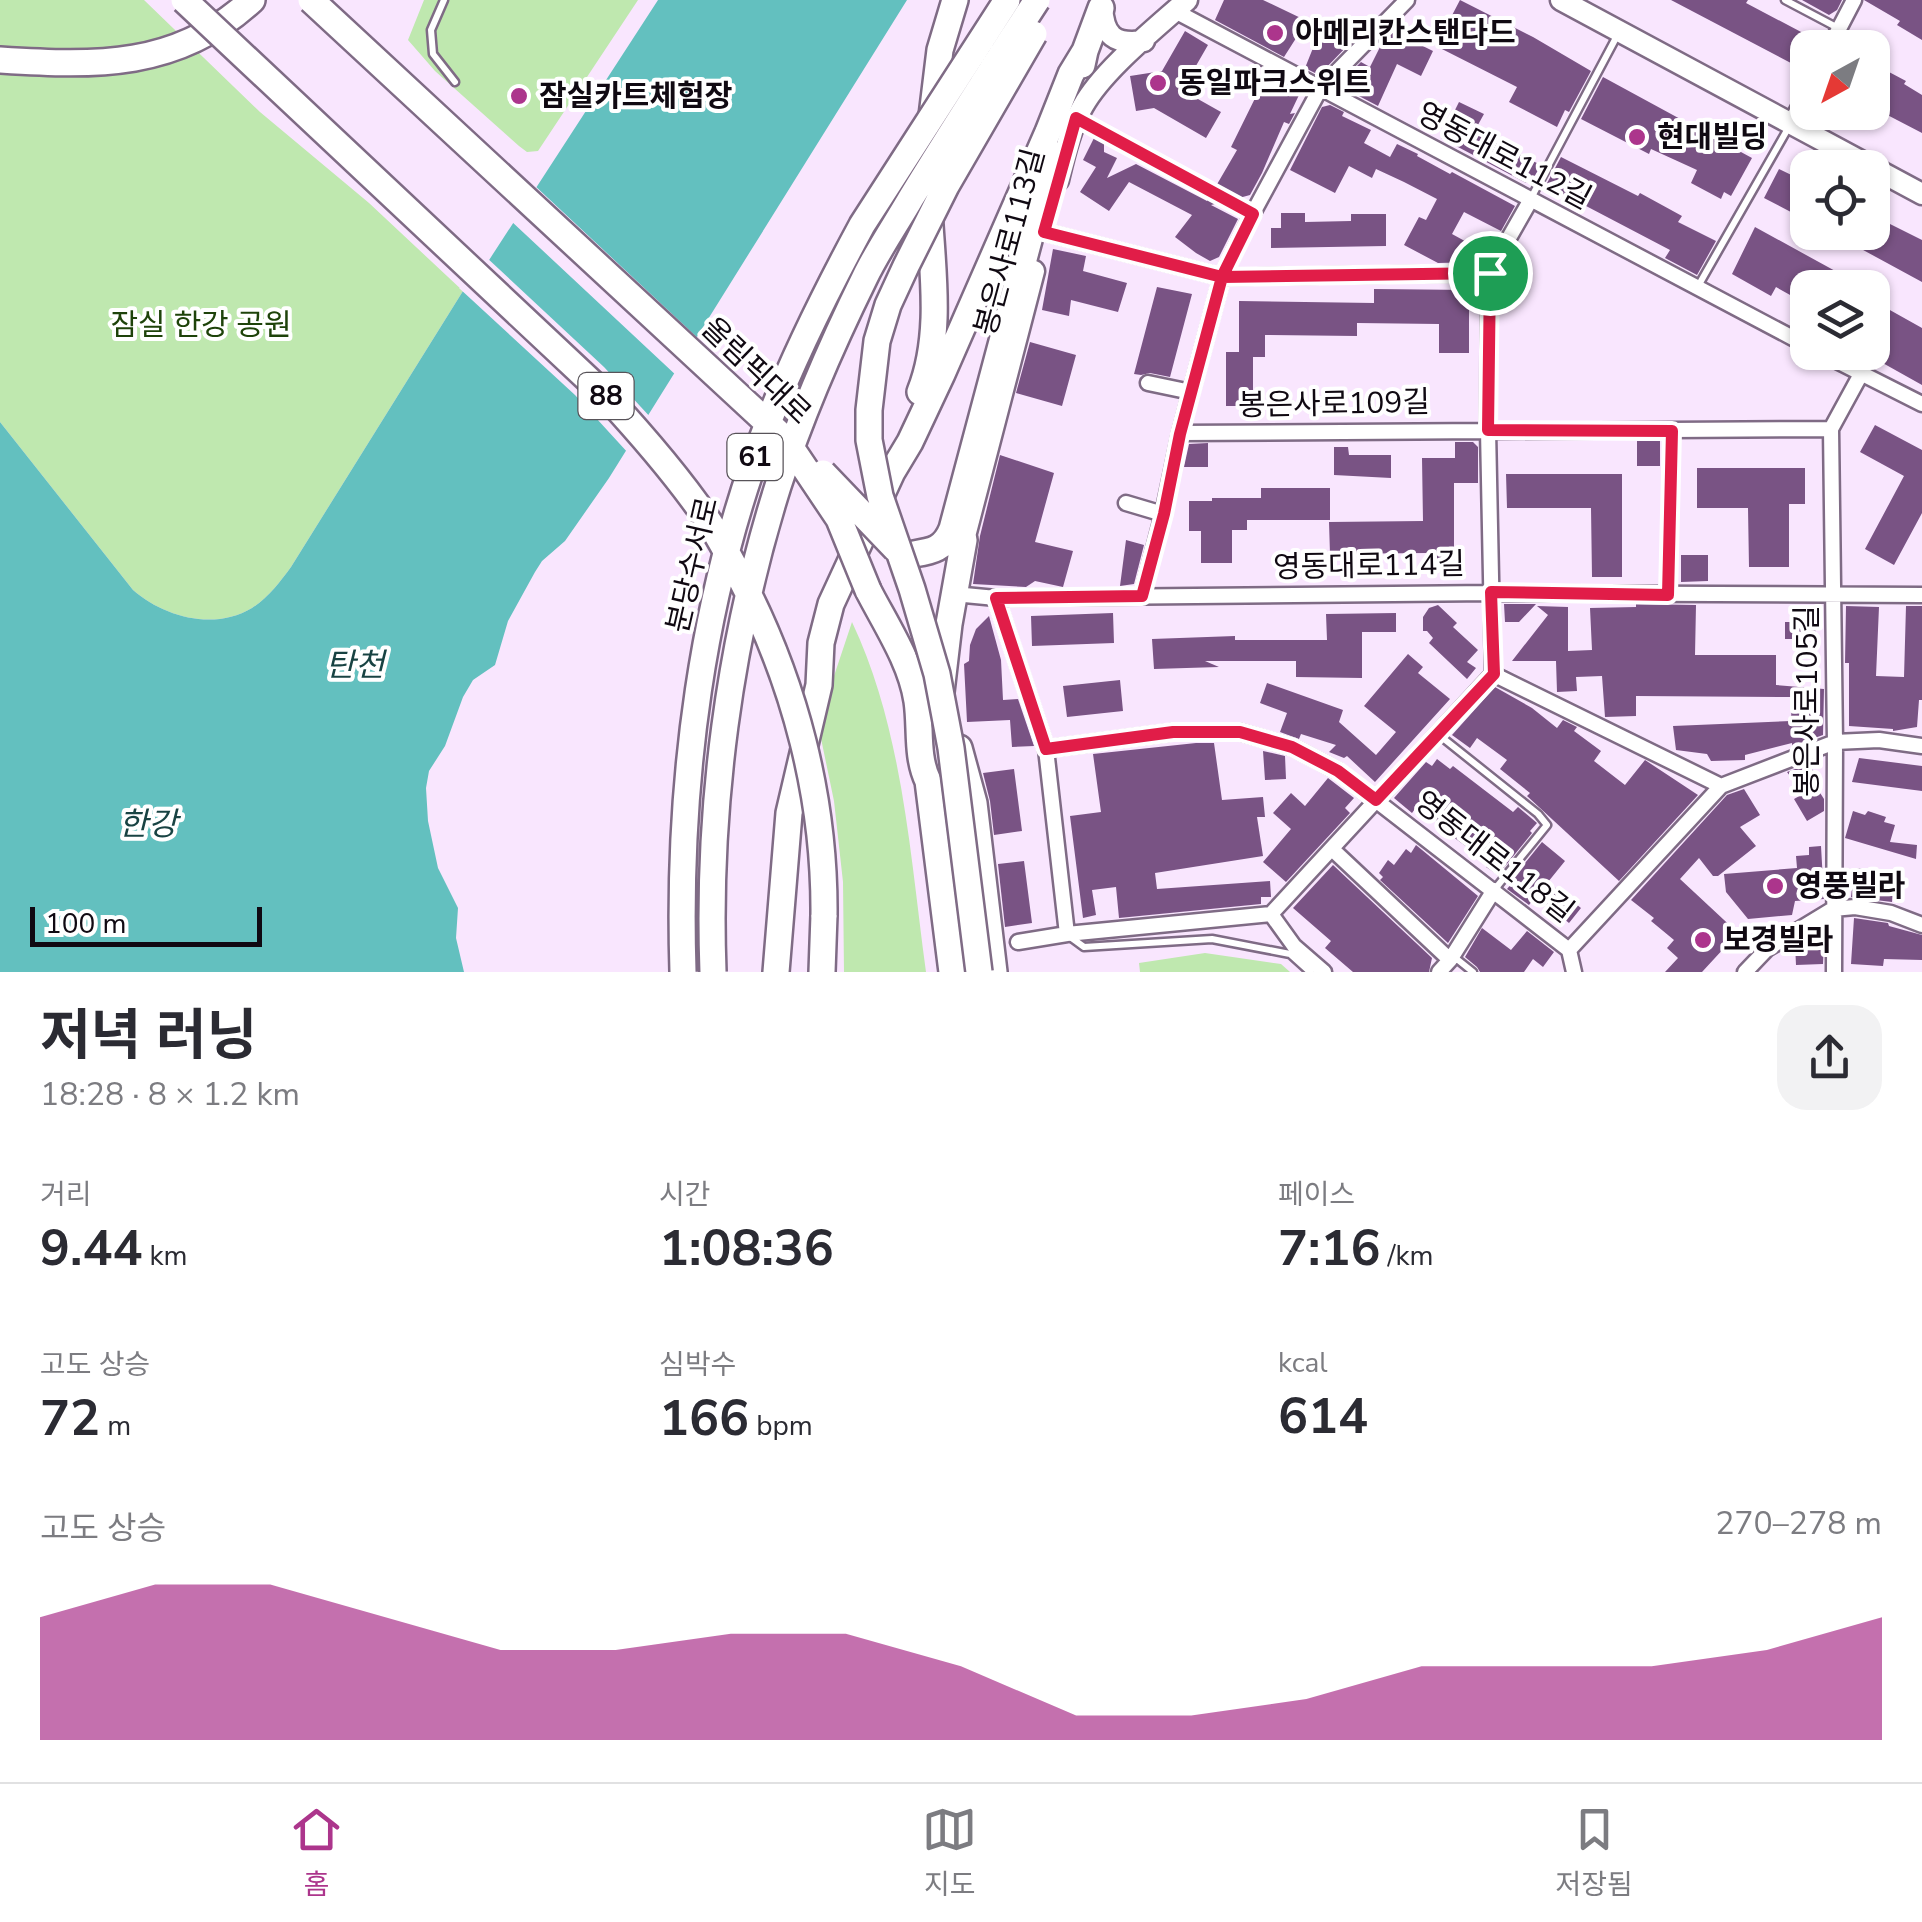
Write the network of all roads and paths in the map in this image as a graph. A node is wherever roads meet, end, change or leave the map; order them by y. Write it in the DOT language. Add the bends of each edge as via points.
graph roads {
  1 [pos="184,0"];
  2 [pos="252,0"];
  3 [pos="311,0"];
  4 [pos="444,0"];
  5 [pos="955,0"];
  6 [pos="1007,0"];
  7 [pos="1037,0"];
  8 [pos="1054,0"];
  9 [pos="1407,0"];
  10 [pos="1562,0"];
  11 [pos="1785,0"];
  12 [pos="1854,0"];
  13 [pos="1103,4"];
  14 [pos="1181,6"];
  15 [pos="1839,28"];
  16 [pos="1620,31"];
  17 [pos="1144,41"];
  18 [pos="1085,51"];
  19 [pos="0,60"];
  20 [pos="455,82"];
  21 [pos="1320,89"];
  22 [pos="1076,118"];
  23 [pos="1790,124"];
  24 [pos="1801,130"];
  25 [pos="1922,194"];
  26 [pos="1530,201"];
  27 [pos="1253,214"];
  28 [pos="1044,232"];
  29 [pos="1490,273"];
  30 [pos="1222,277"];
  31 [pos="1697,289"];
  32 [pos="1790,337"];
  33 [pos="1854,370"];
  34 [pos="1861,374"];
  35 [pos="1148,383"];
  36 [pos="1191,392"];
  37 [pos="1922,404"];
  38 [pos="1488,430"];
  39 [pos="1831,430"];
  40 [pos="1672,431"];
  41 [pos="1180,434"];
  42 [pos="786,440"];
  43 [pos="892,472"];
  44 [pos="1126,504"];
  45 [pos="1164,514"];
  46 [pos="964,540"];
  47 [pos="1491,592"];
  48 [pos="954,594"];
  49 [pos="1668,595"];
  50 [pos="1142,596"];
  51 [pos="1834,596"];
  52 [pos="1922,596"];
  53 [pos="996,598"];
  54 [pos="1494,674"];
  55 [pos="942,685"];
  56 [pos="1438,734"];
  57 [pos="1836,742"];
  58 [pos="1922,746"];
  59 [pos="1046,749"];
  60 [pos="928,781"];
  61 [pos="1722,786"];
  62 [pos="1376,800"];
  63 [pos="1332,849"];
  64 [pos="1494,890"];
  65 [pos="1834,909"];
  66 [pos="1271,914"];
  67 [pos="1922,924"];
  68 [pos="1067,934"];
  69 [pos="1018,942"];
  70 [pos="1570,950"];
  71 [pos="1444,966"];
  72 [pos="683,972"];
  73 [pos="713,972"];
  74 [pos="776,972"];
  75 [pos="822,972"];
  76 [pos="952,972"];
  77 [pos="980,972"];
  78 [pos="994,972"];
  79 [pos="1310,972"];
  80 [pos="1324,972"];
  81 [pos="1473,972"];
  82 [pos="1574,972"];
  83 [pos="1746,972"];
  84 [pos="1834,972"];
  1 -- 75 [label="highway, 88, bridge" via="592,383 709,521 764,626 795,710 819,822"];
  2 -- 19 [label="highway" via="218,29 156,54 66,63"];
  3 -- 42 [label="highway, 올림픽대로, bridge"];
  4 -- 20 [label="lane" via="431,30 433,54"];
  5 -- 43 [label="highway, bridge" via="940,50 929,141 934,313 928,366"];
  6 -- 72 [label="highway, 분당수서로 / 61, bridge" via="842,261 748,476 700,680 687,812"];
  7 -- 73 [label="highway, 분당수서로 / 61, bridge" via="866,273 778,487 724,739"];
  8 -- 77 [label="highway, bridge" via="906,266 877,342 870,392 880,496 937,674"];
  9 -- 21 [label="street"];
  10 -- 16 [label="street"];
  11 -- 15 [label="lane"];
  12 -- 15 [label="street"];
  13 -- 17 [label="street" via="1108,32 1126,43"];
  13 -- 18 [label="highway"];
  14 -- 17 [label="street, 봉은사로113길"];
  14 -- 21 [label="street, 영동대로112길"];
  16 -- 23 [label="street"];
  16 -- 26 [label="lane"];
  17 -- 22 [label="street, 봉은사로113길" via="1096,86"];
  18 -- 42 [label="highway, bridge" via="944,545 902,556"];
  18 -- 43 [label="highway"];
  21 -- 26 [label="street, 영동대로112길"];
  21 -- 27 [label="street"];
  22 -- 27 [label="lane"];
  22 -- 28 [label="street, 봉은사로113길"];
  23 -- 31 [label="lane"];
  24 -- 25 [label="street"];
  26 -- 29 [label="street"];
  26 -- 31 [label="street, 영동대로112길"];
  27 -- 30 [label="street"];
  28 -- 30 [label="street"];
  28 -- 46 [label="street, 봉은사로113길"];
  29 -- 30 [label="street"];
  29 -- 38 [label="street"];
  30 -- 36 [label="street"];
  31 -- 32 [label="street, 영동대로112길"];
  33 -- 34 [label="street"];
  34 -- 37 [label="street"];
  34 -- 39 [label="street, 봉은사로105길"];
  35 -- 36 [label="street"];
  36 -- 41 [label="street"];
  38 -- 40 [label="street"];
  38 -- 41 [label="street, 봉은사로109길"];
  38 -- 47 [label="street"];
  39 -- 40 [label="street"];
  39 -- 51 [label="street, 봉은사로105길"];
  40 -- 49 [label="lane"];
  41 -- 45 [label="street"];
  42 -- 60 [label="highway, 올림픽대로, bridge" via="839,518 903,658 917,698"];
  43 -- 74 [label="highway" via="820,643 819,684 789,813"];
  44 -- 45 [label="street"];
  45 -- 50 [label="street"];
  46 -- 48 [label="highway"];
  47 -- 49 [label="street, 영동대로114길"];
  47 -- 50 [label="street, 영동대로114길"];
  47 -- 54 [label="street"];
  48 -- 53 [label="street, 영동대로114길"];
  48 -- 55 [label="highway"];
  49 -- 51 [label="street, 영동대로114길"];
  50 -- 53 [label="street, 영동대로114길"];
  51 -- 52 [label="street, 영동대로114길"];
  51 -- 57 [label="street, 봉은사로105길"];
  53 -- 59 [label="street"];
  54 -- 56 [label="street"];
  54 -- 61 [label="street"];
  55 -- 60 [label="highway"];
  55 -- 78 [label="highway" via="974,803"];
  56 -- 62 [label="street"];
  56 -- 64 [label="lane" via="1547,825"];
  57 -- 58 [label="street, 영동대로118길"];
  57 -- 61 [label="street, 영동대로118길"];
  57 -- 65 [label="street, 봉은사로105길"];
  59 -- 62 [label="street, 영동대로118길" via="1173,732 1240,732 1292,747"];
  59 -- 68 [label="street"];
  60 -- 76 [label="highway, 올림픽대로"];
  61 -- 70 [label="street, 영동대로118길"];
  62 -- 63 [label="street"];
  62 -- 64 [label="street, 영동대로118길"];
  63 -- 66 [label="street"];
  63 -- 71 [label="street"];
  64 -- 70 [label="street, 영동대로118길"];
  64 -- 71 [label="street"];
  65 -- 67 [label="street" via="1890,913"];
  65 -- 83 [label="street" via="1766,950"];
  65 -- 84 [label="street, 봉은사로105길"];
  66 -- 68 [label="street"];
  66 -- 80 [label="street"];
  68 -- 69 [label="street"];
  68 -- 79 [label="lane" via="1084,947 1212,939 1290,954"];
  70 -- 82 [label="street, 영동대로118길"];
  71 -- 81 [label="lane" via="1458,960"];
}
